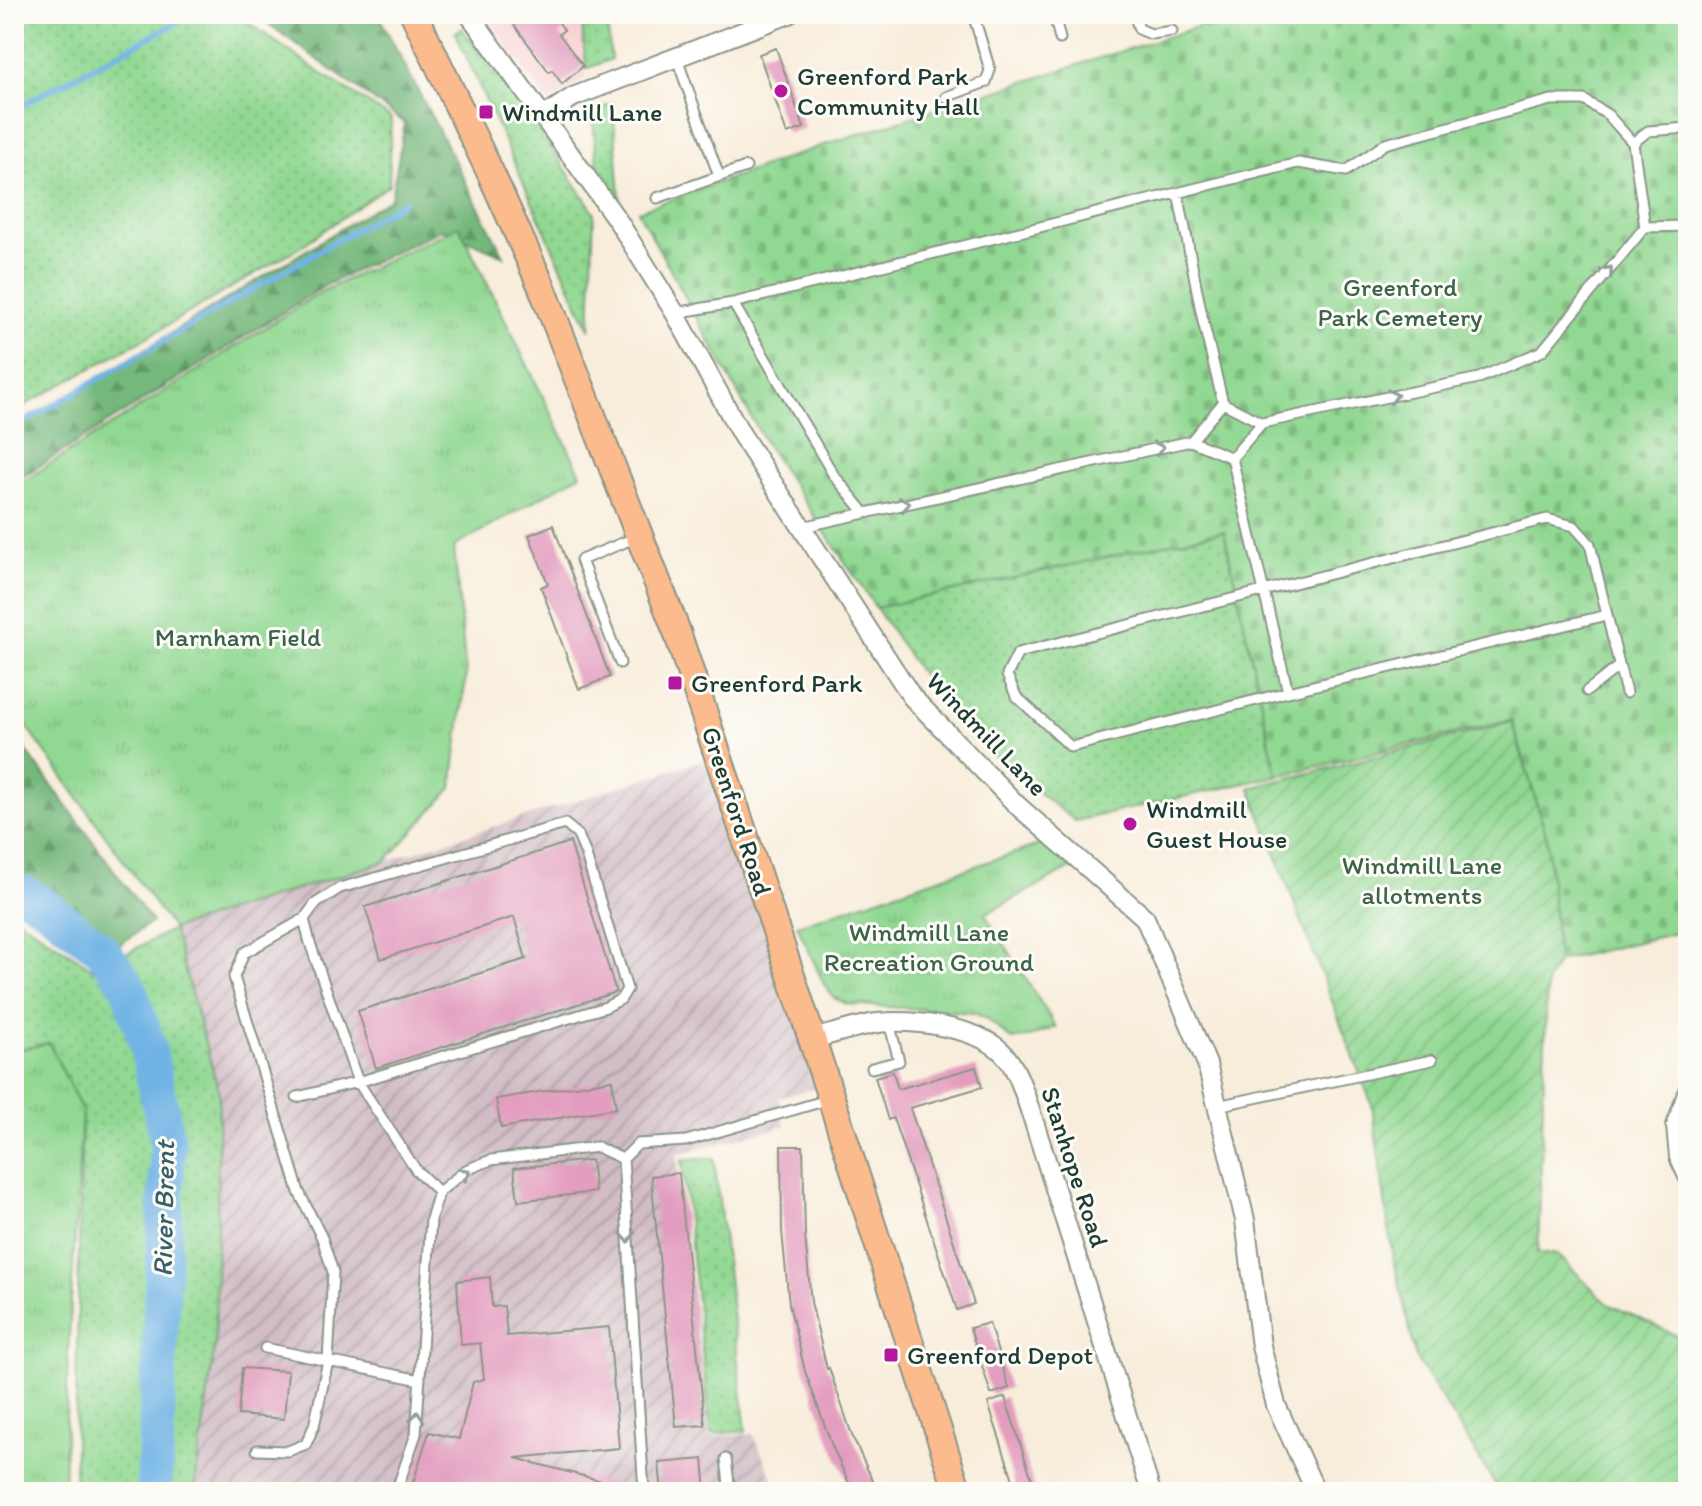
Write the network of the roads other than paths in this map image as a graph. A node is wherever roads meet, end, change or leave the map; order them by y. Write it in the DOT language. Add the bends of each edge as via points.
graph roads {
  1 [pos="469,14"];
  2 [pos="789,14"];
  3 [pos="973,14"];
  4 [pos="1054,14"];
  5 [pos="1134,14"];
  6 [pos="420,15"];
  7 [pos="1172,31"];
  8 [pos="1060,39"];
  9 [pos="676,56"];
  10 [pos="946,97"];
  11 [pos="544,116"];
  12 [pos="1688,128"];
  13 [pos="1633,143"];
  14 [pos="746,167"];
  15 [pos="719,176"];
  16 [pos="1178,193"];
  17 [pos="657,198"];
  18 [pos="1688,226"];
  19 [pos="1645,227"];
  20 [pos="733,303"];
  21 [pos="675,313"];
  22 [pos="1223,403"];
  23 [pos="1262,423"];
  24 [pos="1191,441"];
  25 [pos="1232,458"];
  26 [pos="865,513"];
  27 [pos="802,527"];
  28 [pos="640,536"];
  29 [pos="1264,591"];
  30 [pos="1607,615"];
  31 [pos="620,663"];
  32 [pos="1619,666"];
  33 [pos="1587,691"];
  34 [pos="1288,692"];
  35 [pos="1626,693"];
  36 [pos="304,919"];
  37 [pos="889,1022"];
  38 [pos="812,1039"];
  39 [pos="1432,1060"];
  40 [pos="872,1068"];
  41 [pos="358,1082"];
  42 [pos="1688,1091"];
  43 [pos="297,1097"];
  44 [pos="831,1099"];
  45 [pos="1217,1106"];
  46 [pos="623,1159"];
  47 [pos="1688,1176"];
  48 [pos="439,1192"];
  49 [pos="265,1348"];
  50 [pos="328,1361"];
  51 [pos="420,1380"];
  52 [pos="257,1450"];
  53 [pos="726,1459"];
  54 [pos="396,1492"];
  55 [pos="644,1492"];
  56 [pos="730,1492"];
  57 [pos="958,1492"];
  58 [pos="1151,1492"];
  59 [pos="1316,1492"];
  1 -- 11 [label="street, Windmill Lane"];
  2 -- 9 [label="street"];
  3 -- 10 [label="lane" via="990,70 986,82"];
  4 -- 8 [label="lane"];
  5 -- 7 [label="lane" via="1139,29 1151,34"];
  6 -- 28 [label="main road, Greenford Road" via="541,285"];
  9 -- 11 [label="street" via="573,97"];
  9 -- 15 [label="lane"];
  11 -- 21 [label="street, Windmill Lane"];
  12 -- 13 [label="lane" via="1648,131"];
  13 -- 16 [label="lane" via="1608,115 1584,100 1551,100 1385,144 1346,171 1298,163"];
  13 -- 19 [label="lane"];
  14 -- 15 [label="lane"];
  15 -- 17 [label="lane"];
  16 -- 20 [label="lane"];
  16 -- 22 [label="lane"];
  18 -- 19 [label="lane"];
  23 -- 19 [label="lane, one-way" via="1479,378 1542,351"];
  20 -- 21 [label="lane"];
  20 -- 26 [label="lane" via="833,474"];
  21 -- 27 [label="street, Windmill Lane" via="741,434"];
  22 -- 23 [label="lane"];
  22 -- 24 [label="lane"];
  23 -- 25 [label="lane"];
  24 -- 25 [label="lane"];
  26 -- 24 [label="lane, one-way"];
  25 -- 29 [label="lane"];
  26 -- 27 [label="lane"];
  27 -- 45 [label="street, Windmill Lane" via="912,697 1018,806 1145,918 1207,1064"];
  28 -- 31 [label="lane" via="581,560"];
  28 -- 38 [label="main road, Greenford Road"];
  29 -- 30 [label="lane" via="1547,519 1574,526 1590,544"];
  29 -- 34 [label="lane"];
  29 -- 34 [label="lane" via="1018,653 1007,675 1016,696 1071,747"];
  30 -- 32 [label="lane"];
  30 -- 34 [label="lane"];
  32 -- 33 [label="lane"];
  32 -- 35 [label="lane"];
  36 -- 41 [label="lane"];
  36 -- 41 [label="lane" via="315,904 340,888 565,824 578,835 585,852 627,989 621,999"];
  36 -- 50 [label="lane" via="244,953 234,977 299,1192 333,1272"];
  37 -- 38 [label="street, Stanhope Road"];
  37 -- 40 [label="lane" via="899,1061"];
  37 -- 58 [label="street, Stanhope Road" via="955,1028 985,1039 1016,1071"];
  38 -- 44 [label="main road, Greenford Road"];
  39 -- 45 [label="lane"];
  41 -- 43 [label="lane"];
  41 -- 48 [label="lane" via="416,1170"];
  42 -- 47 [label="street" via="1676,1126 1679,1157"];
  44 -- 46 [label="lane" via="686,1141 638,1144"];
  44 -- 57 [label="main road, Greenford Road"];
  45 -- 59 [label="street, Windmill Lane" via="1245,1220 1272,1390"];
  48 -- 46 [label="lane, one-way" via="466,1170 491,1160 597,1147"];
  46 -- 55 [label="lane, one-way"];
  48 -- 51 [label="lane" via="431,1219"];
  49 -- 50 [label="lane"];
  50 -- 51 [label="lane"];
  50 -- 52 [label="lane" via="306,1444 288,1451"];
  54 -- 51 [label="lane, one-way" via="416,1434"];
  53 -- 56 [label="lane"];
}
